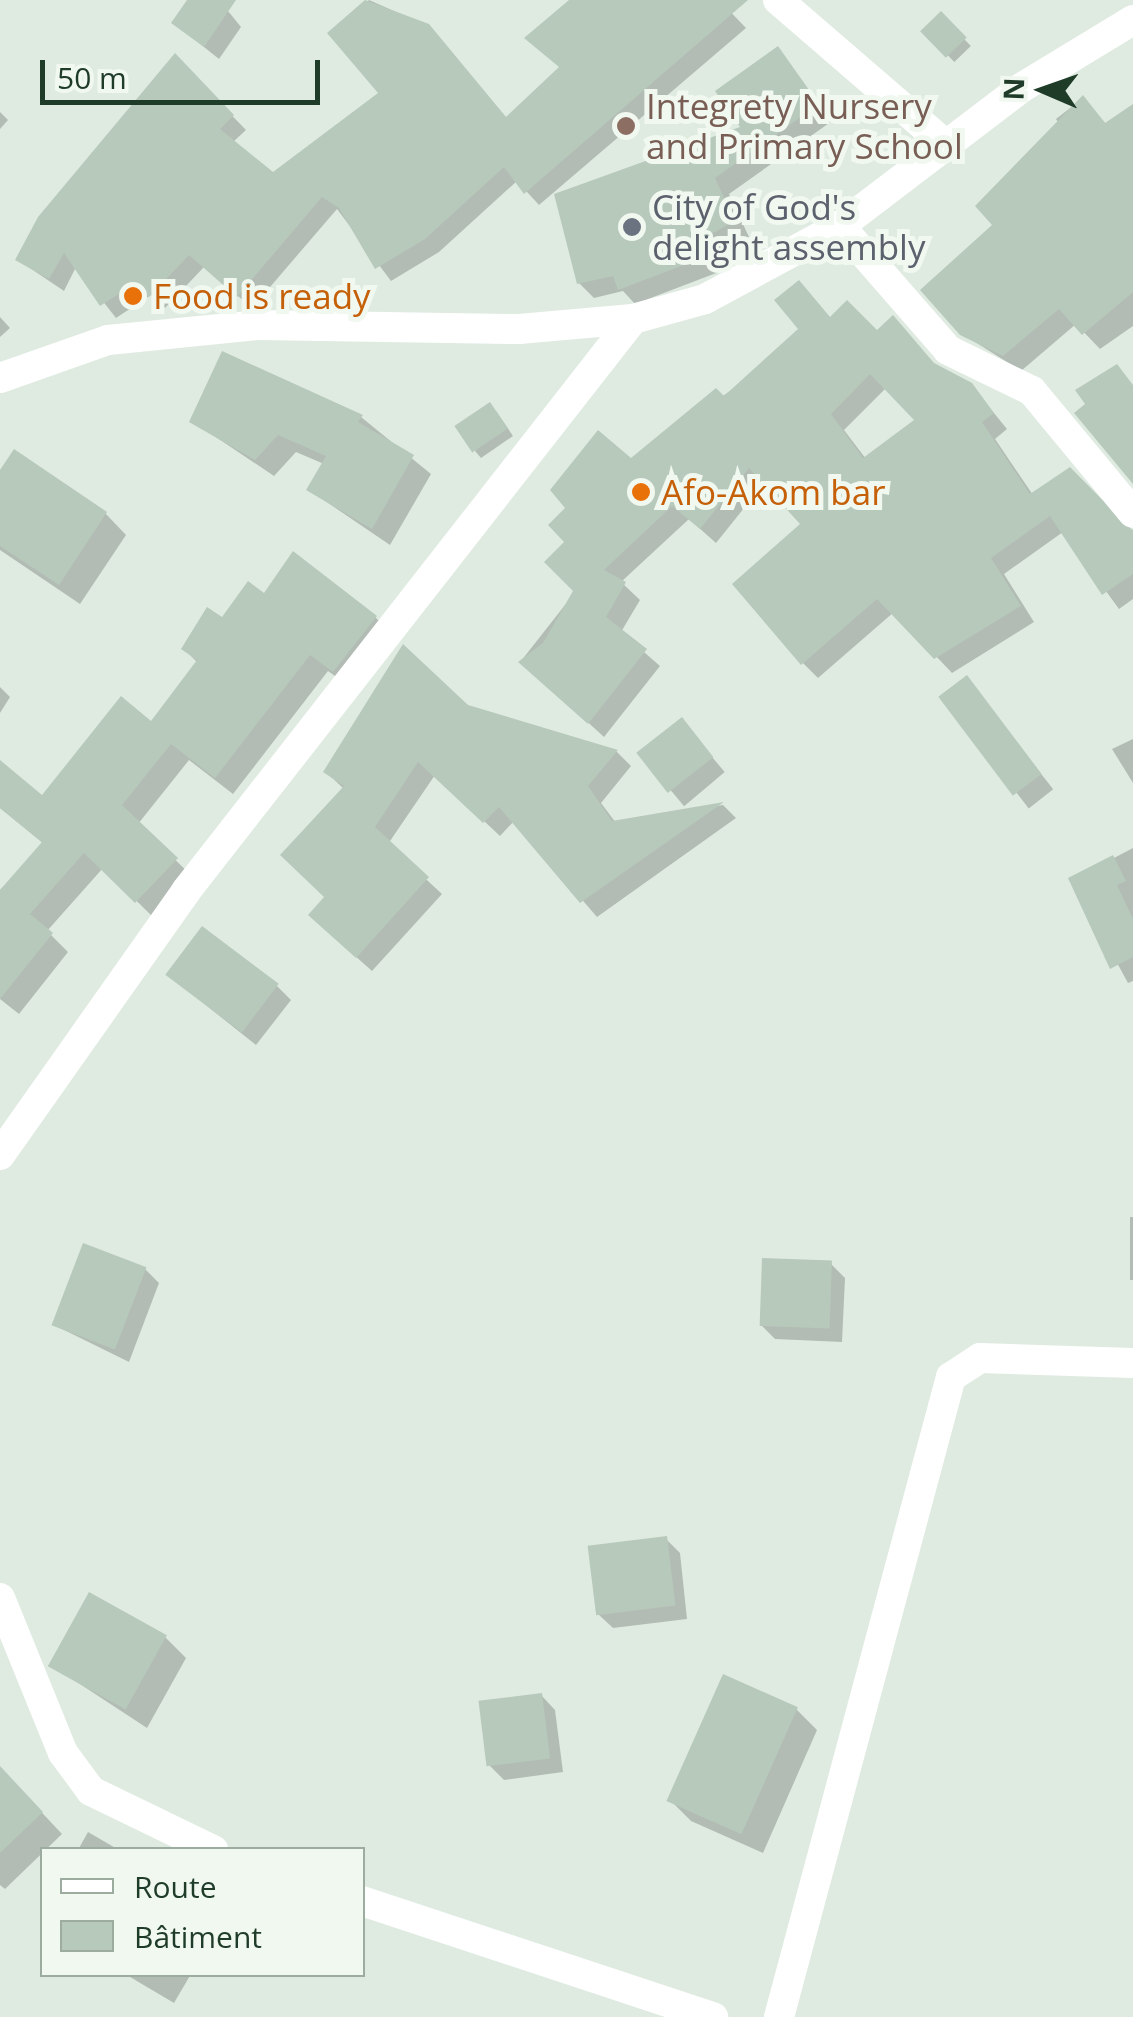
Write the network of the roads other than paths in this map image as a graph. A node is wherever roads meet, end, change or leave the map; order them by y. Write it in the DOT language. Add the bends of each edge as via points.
graph roads {
  1 [pos="778,0"];
  2 [pos="1133,20"];
  3 [pos="945,144"];
  4 [pos="840,226"];
  5 [pos="633,320"];
  6 [pos="0,378"];
  7 [pos="1133,513"];
  8 [pos="0,1155"];
  9 [pos="1133,1362"];
  10 [pos="0,1598"];
  11 [pos="207,1847"];
  12 [pos="365,1902"];
  13 [pos="713,2017"];
  14 [pos="779,2017"];
  1 -- 3 [label="street"];
  2 -- 3 [label="street"];
  3 -- 4 [label="street"];
  4 -- 5 [label="street" via="705,300"];
  4 -- 7 [label="street" via="948,350 1032,391"];
  5 -- 6 [label="street" via="519,329 259,325 108,340"];
  5 -- 8 [label="street" via="186,891"];
  9 -- 14 [label="street" via="980,1358 951,1377"];
  10 -- 11 [label="street" via="62,1753 91,1790"];
  12 -- 13 [label="street"];
}
